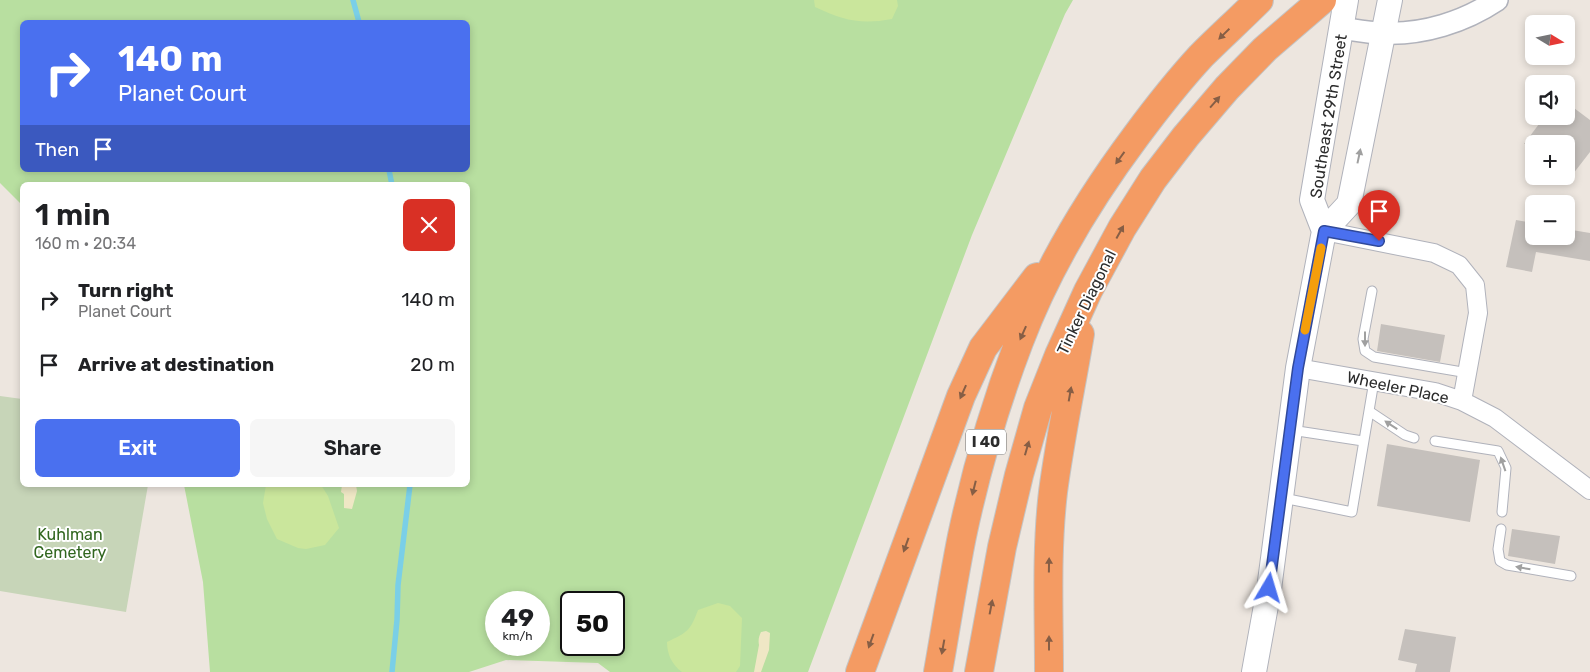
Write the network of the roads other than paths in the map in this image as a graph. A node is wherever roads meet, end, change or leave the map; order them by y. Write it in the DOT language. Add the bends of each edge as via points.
graph roads {
  1 [pos="1259,0"];
  2 [pos="1322,0"];
  3 [pos="1346,0"];
  4 [pos="1390,0"];
  5 [pos="1496,0"];
  6 [pos="1341,28"];
  7 [pos="1384,34"];
  8 [pos="1075,226"];
  9 [pos="1324,231"];
  10 [pos="1088,291"];
  11 [pos="1372,291"];
  12 [pos="1298,368"];
  13 [pos="1468,373"];
  14 [pos="1374,381"];
  15 [pos="1462,402"];
  16 [pos="1369,411"];
  17 [pos="1290,430"];
  18 [pos="1414,438"];
  19 [pos="1363,441"];
  20 [pos="1435,441"];
  21 [pos="1590,490"];
  22 [pos="1280,498"];
  23 [pos="1502,512"];
  24 [pos="1501,529"];
  25 [pos="1571,576"];
  26 [pos="860,672"];
  27 [pos="938,672"];
  28 [pos="979,672"];
  29 [pos="1049,672"];
  30 [pos="1254,672"];
  1 -- 8 [label="highway, I 40, one-way" via="1201,56 1156,109"];
  10 -- 2 [label="highway, Tinker Diagonal / I 40, one-way" via="1122,228 1153,179 1186,136 1252,62"];
  3 -- 6 [label="main road, Southeast 29th Street"];
  4 -- 7 [label="main road, Southeast 29th Street"];
  5 -- 7 [label="street" via="1476,14 1433,28"];
  6 -- 7 [label="street"];
  6 -- 9 [label="main road, Southeast 29th Street" via="1312,200"];
  9 -- 7 [label="main road, Southeast 29th Street, one-way" via="1349,204"];
  8 -- 26 [label="highway, one-way" via="983,348 960,396"];
  8 -- 27 [label="highway, I 40, one-way" via="1020,340 994,414 962,536"];
  9 -- 12 [label="main road"];
  9 -- 13 [label="street" via="1434,252 1459,265 1474,285 1478,313"];
  28 -- 10 [label="highway, Tinker Diagonal / I 40, one-way" via="1002,547 1038,408"];
  29 -- 10 [label="highway, one-way" via="1053,493"];
  11 -- 13 [label="lane, one-way" via="1363,340 1365,352 1374,357"];
  12 -- 14 [label="street, Wheeler Place"];
  12 -- 17 [label="main road"];
  13 -- 15 [label="street"];
  14 -- 15 [label="street, Wheeler Place" via="1436,392"];
  14 -- 16 [label="lane"];
  15 -- 21 [label="street, Wheeler Place" via="1496,418"];
  18 -- 16 [label="lane, one-way"];
  16 -- 19 [label="lane"];
  17 -- 19 [label="lane"];
  17 -- 22 [label="main road"];
  19 -- 22 [label="lane" via="1352,512"];
  23 -- 20 [label="lane, one-way" via="1506,468 1498,451"];
  22 -- 30 [label="main road"];
  25 -- 24 [label="lane, one-way" via="1500,561"];
}
